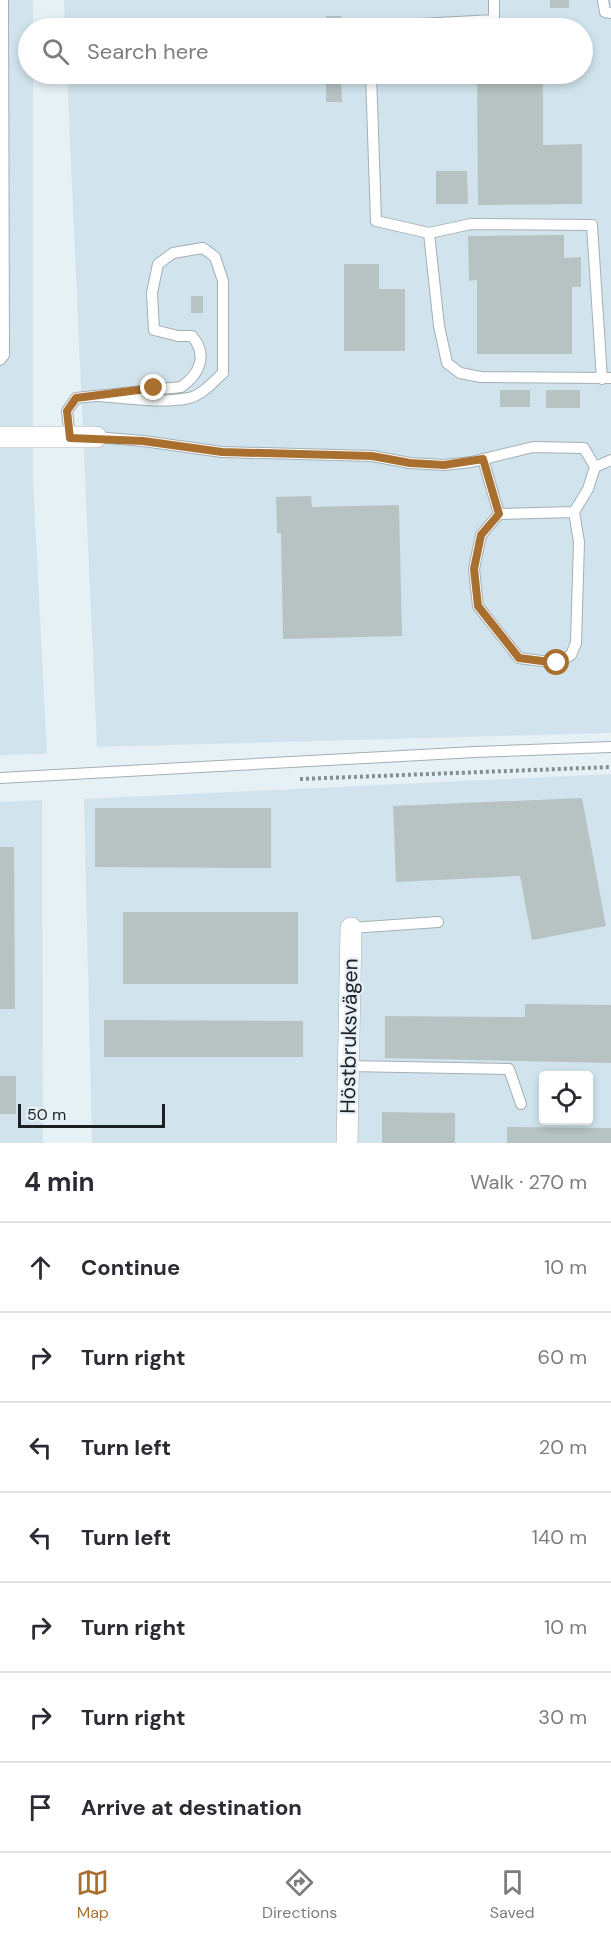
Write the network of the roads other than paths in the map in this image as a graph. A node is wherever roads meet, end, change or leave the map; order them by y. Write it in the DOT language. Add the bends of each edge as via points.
graph roads {
  1 [pos="3,0"];
  2 [pos="494,0"];
  3 [pos="603,0"];
  4 [pos="611,12"];
  5 [pos="494,18"];
  6 [pos="371,84"];
  7 [pos="429,233"];
  8 [pos="0,360"];
  9 [pos="606,379"];
  10 [pos="98,396"];
  11 [pos="0,437"];
  12 [pos="96,437"];
  13 [pos="70,438"];
  14 [pos="483,459"];
  15 [pos="611,460"];
  16 [pos="595,467"];
  17 [pos="574,512"];
  18 [pos="499,514"];
  19 [pos="611,747"];
  20 [pos="0,778"];
  21 [pos="438,922"];
  22 [pos="351,928"];
  23 [pos="348,1066"];
  24 [pos="521,1104"];
  25 [pos="347,1143"];
  1 -- 8 [label="lane" via="4,355"];
  2 -- 5 [label="lane"];
  3 -- 4 [label="lane" via="605,12"];
  6 -- 7 [label="lane" via="376,221"];
  7 -- 9 [label="lane" via="447,363 460,373 481,377"];
  7 -- 9 [label="lane" via="471,224 592,225"];
  10 -- 10 [label="lane" via="190,398 223,373 223,281 215,257 203,248 172,253 158,264 152,293 154,330 192,336 202,352 193,378 181,387"];
  10 -- 13 [label="lane" via="76,398 67,411"];
  11 -- 13 [label="street"];
  12 -- 13 [label="street"];
  12 -- 14 [label="lane" via="222,452 372,456 432,464"];
  14 -- 16 [label="lane" via="533,447 584,448"];
  14 -- 18 [label="lane"];
  15 -- 16 [label="lane"];
  16 -- 17 [label="lane"];
  17 -- 18 [label="lane"];
  17 -- 18 [label="lane" via="579,542 576,643 571,656 557,663 519,658 478,606 474,569 481,535"];
  19 -- 20 [label="lane"];
  21 -- 22 [label="lane"];
  22 -- 23 [label="street, Höstbruksvägen"];
  23 -- 24 [label="lane" via="509,1069"];
  23 -- 25 [label="street, Höstbruksvägen"];
}
